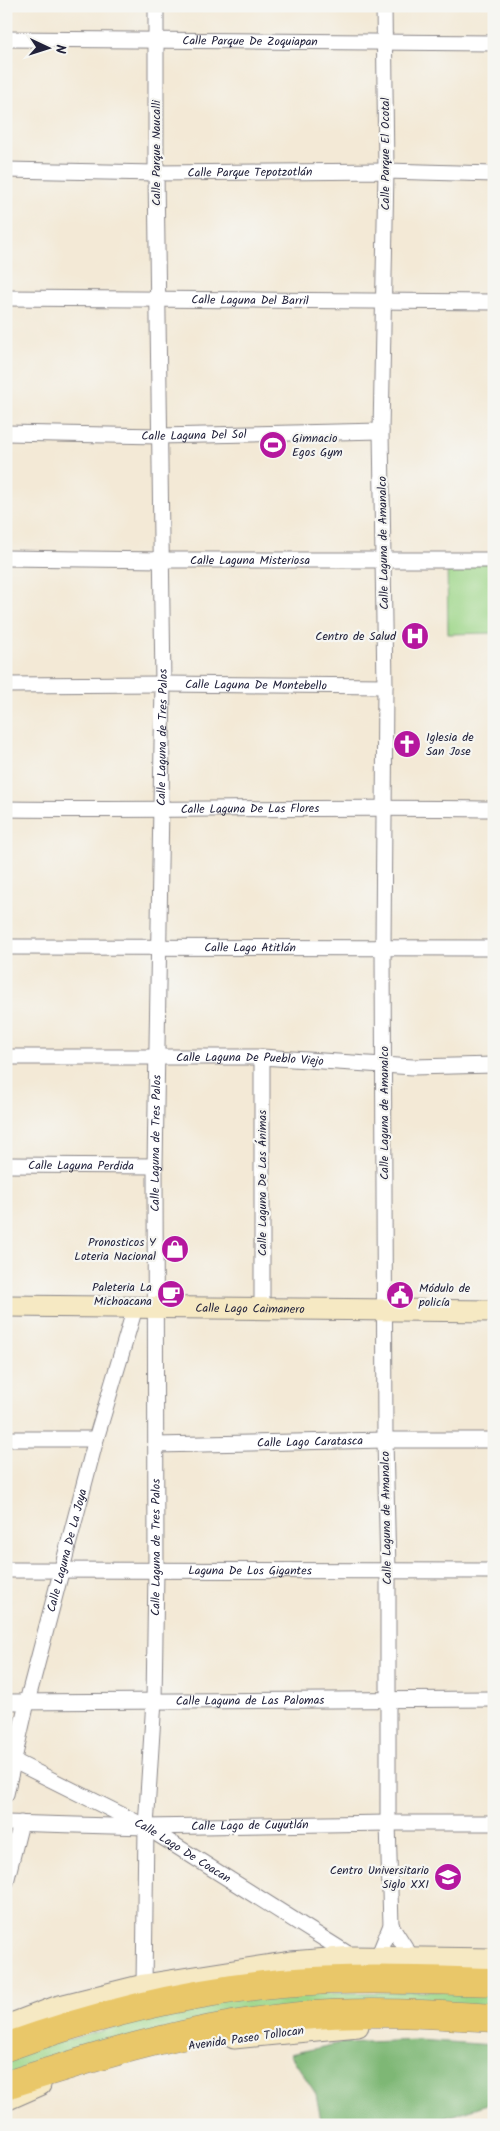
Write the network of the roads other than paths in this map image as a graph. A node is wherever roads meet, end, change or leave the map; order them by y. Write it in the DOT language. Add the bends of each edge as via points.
graph roads {
  1 [pos="156,6"];
  2 [pos="384,6"];
  3 [pos="6,39"];
  4 [pos="156,41"];
  5 [pos="385,42"];
  6 [pos="494,43"];
  7 [pos="6,170"];
  8 [pos="386,171"];
  9 [pos="156,173"];
  10 [pos="494,174"];
  11 [pos="6,298"];
  12 [pos="157,301"];
  13 [pos="382,301"];
  14 [pos="494,302"];
  15 [pos="381,431"];
  16 [pos="6,433"];
  17 [pos="159,436"];
  18 [pos="6,558"];
  19 [pos="162,560"];
  20 [pos="384,560"];
  21 [pos="494,560"];
  22 [pos="164,684"];
  23 [pos="6,685"];
  24 [pos="385,686"];
  25 [pos="386,807"];
  26 [pos="6,809"];
  27 [pos="494,809"];
  28 [pos="160,811"];
  29 [pos="158,946"];
  30 [pos="383,946"];
  31 [pos="6,947"];
  32 [pos="494,948"];
  33 [pos="157,1056"];
  34 [pos="6,1057"];
  35 [pos="262,1057"];
  36 [pos="384,1064"];
  37 [pos="494,1065"];
  38 [pos="6,1165"];
  39 [pos="155,1166"];
  40 [pos="6,1306"];
  41 [pos="145,1308"];
  42 [pos="262,1308"];
  43 [pos="384,1310"];
  44 [pos="494,1311"];
  45 [pos="6,1438"];
  46 [pos="96,1438"];
  47 [pos="385,1440"];
  48 [pos="494,1440"];
  49 [pos="156,1445"];
  50 [pos="6,1570"];
  51 [pos="388,1570"];
  52 [pos="61,1571"];
  53 [pos="156,1571"];
  54 [pos="494,1571"];
  55 [pos="388,1699"];
  56 [pos="494,1699"];
  57 [pos="154,1700"];
  58 [pos="6,1702"];
  59 [pos="28,1702"];
  60 [pos="10,1759"];
  61 [pos="6,1794"];
  62 [pos="14,1823"];
  63 [pos="388,1823"];
  64 [pos="494,1823"];
  65 [pos="146,1827"];
  66 [pos="6,1882"];
  67 [pos="391,1925"];
  68 [pos="353,1957"];
  69 [pos="378,1957"];
  70 [pos="412,1958"];
  71 [pos="494,1959"];
  72 [pos="282,1973"];
  73 [pos="494,1982"];
  74 [pos="144,1985"];
  75 [pos="494,2018"];
  76 [pos="6,2026"];
  77 [pos="494,2027"];
  78 [pos="6,2047"];
  79 [pos="6,2085"];
  80 [pos="6,2100"];
  1 -- 4 [label="street, Calle Parque Naucalli"];
  2 -- 5 [label="street, Calle Parque El Ocotal"];
  3 -- 4 [label="street, Calle Parque De Zoquiapan"];
  4 -- 5 [label="street, Calle Parque De Zoquiapan"];
  4 -- 9 [label="street, Calle Parque Naucalli"];
  5 -- 6 [label="street, Calle Parque De Zoquiapan"];
  5 -- 8 [label="street, Calle Parque El Ocotal"];
  7 -- 9 [label="street, Calle Parque Tepotzotlán"];
  8 -- 9 [label="street, Calle Parque Tepotzotlán"];
  8 -- 10 [label="street, Calle Parque Tepotzotlán"];
  8 -- 13 [label="street, Calle Parque El Ocotal"];
  9 -- 12 [label="street, Calle Parque Naucalli"];
  11 -- 12 [label="street, Calle Laguna Del Barril"];
  12 -- 13 [label="street, Calle Laguna Del Barril"];
  12 -- 17 [label="street, Calle Laguna de Tres Palos"];
  13 -- 14 [label="street, Calle Laguna Del Barril"];
  13 -- 15 [label="street, Calle Laguna de Amanalco"];
  15 -- 17 [label="street, Calle Laguna Del Sol"];
  15 -- 20 [label="street, Calle Laguna de Amanalco"];
  16 -- 17 [label="street, Calle Laguna Del Sol"];
  17 -- 19 [label="street, Calle Laguna de Tres Palos"];
  18 -- 19 [label="street, Calle Laguna Misteriosa"];
  19 -- 20 [label="street, Calle Laguna Misteriosa"];
  19 -- 22 [label="street, Calle Laguna de Tres Palos"];
  20 -- 21 [label="street, Calle Laguna Misteriosa"];
  20 -- 24 [label="street, Calle Laguna de Amanalco"];
  22 -- 23 [label="street, Calle Laguna De Montebello"];
  22 -- 24 [label="street, Calle Laguna De Montebello"];
  22 -- 28 [label="street, Calle Laguna de Tres Palos"];
  24 -- 25 [label="street, Calle Laguna de Amanalco"];
  25 -- 27 [label="street, Calle Laguna De Las Flores"];
  25 -- 28 [label="street, Calle Laguna De Las Flores"];
  25 -- 30 [label="street, Calle Laguna de Amanalco"];
  26 -- 28 [label="street, Calle Laguna De Las Flores"];
  28 -- 29 [label="street, Calle Laguna de Tres Palos"];
  29 -- 30 [label="street, Calle Lago Atitlán"];
  29 -- 31 [label="street, Calle Lago Atitlán"];
  29 -- 33 [label="street, Calle Laguna de Tres Palos"];
  30 -- 32 [label="street, Calle Lago Atitlán"];
  30 -- 36 [label="street, Calle Laguna de Amanalco"];
  33 -- 34 [label="street, Calle Laguna De Pueblo Viejo"];
  33 -- 35 [label="street, Calle Laguna De Pueblo Viejo"];
  33 -- 39 [label="street, Calle Laguna de Tres Palos"];
  35 -- 36 [label="street, Calle Laguna De Pueblo Viejo"];
  35 -- 42 [label="street, Calle Laguna De Las Ánimas"];
  36 -- 37 [label="street, Calle Laguna De Pueblo Viejo" via="413,1067"];
  36 -- 43 [label="street, Calle Laguna de Amanalco"];
  38 -- 39 [label="street, Calle Laguna Perdida"];
  39 -- 41 [label="street, Calle Laguna de Tres Palos"];
  40 -- 41 [label="main road, Calle Lago Caimanero"];
  41 -- 42 [label="main road, Calle Lago Caimanero"];
  41 -- 46 [label="street, Calle Laguna De La Joya"];
  41 -- 49 [label="street, Calle Laguna de Tres Palos"];
  42 -- 43 [label="main road, Calle Lago Caimanero"];
  43 -- 44 [label="main road, Calle Lago Caimanero"];
  43 -- 47 [label="street, Calle Laguna de Amanalco"];
  45 -- 46 [label="street"];
  46 -- 52 [label="street, Calle Laguna De La Joya"];
  47 -- 48 [label="street, Calle Lago Caratasca"];
  47 -- 49 [label="street, Calle Lago Caratasca"];
  47 -- 51 [label="street, Calle Laguna de Amanalco"];
  49 -- 53 [label="street, Calle Laguna de Tres Palos"];
  50 -- 52 [label="street, Laguna De Los Gigantes"];
  51 -- 53 [label="street, Laguna De Los Gigantes"];
  51 -- 54 [label="street, Laguna De Los Gigantes"];
  51 -- 55 [label="street, Calle Laguna de Amanalco"];
  52 -- 53 [label="street, Laguna De Los Gigantes"];
  52 -- 59 [label="street, Calle Laguna De La Joya"];
  53 -- 57 [label="street, Calle Laguna de Tres Palos"];
  55 -- 56 [label="street, Calle Laguna de Las Palomas"];
  55 -- 57 [label="street, Calle Laguna de Las Palomas"];
  55 -- 63 [label="street, Calle Laguna de Amanalco"];
  57 -- 59 [label="street, Calle Laguna de Las Palomas"];
  57 -- 65 [label="street, Calle Laguna de Tres Palos"];
  58 -- 59 [label="street, Calle Laguna de Las Palomas"];
  59 -- 60 [label="street, Calle Laguna De La Joya"];
  60 -- 61 [label="street, Calle Laguna De La Joya"];
  60 -- 65 [label="street, Calle Lago De Coacan"];
  62 -- 65 [label="street, Calle Lago de Cuyutlán"];
  62 -- 66 [label="street"];
  63 -- 64 [label="street, Calle Lago de Cuyutlán"];
  63 -- 65 [label="street, Calle Lago de Cuyutlán"];
  63 -- 67 [label="street, Calle Laguna de Amanalco"];
  65 -- 68 [label="street, Calle Lago De Coacan"];
  65 -- 74 [label="street, Calle Laguna de Tres Palos"];
  67 -- 69 [label="street, Calle Laguna de Amanalco"];
  67 -- 70 [label="street"];
  68 -- 69 [label="main road"];
  68 -- 72 [label="main road"];
  69 -- 70 [label="main road"];
  70 -- 71 [label="main road"];
  72 -- 73 [label="highway"];
  72 -- 74 [label="main road"];
  72 -- 78 [label="highway" via="228,1990 158,2002 51,2031"];
  74 -- 76 [label="main road" via="56,2008"];
  75 -- 79 [label="highway, Avenida Paseo Tollocan" via="360,2014 249,2022 140,2044"];
  77 -- 80 [label="main road, Avenida Paseo Tollocan" via="445,2024 351,2026 249,2036 139,2054 89,2066"];
}
